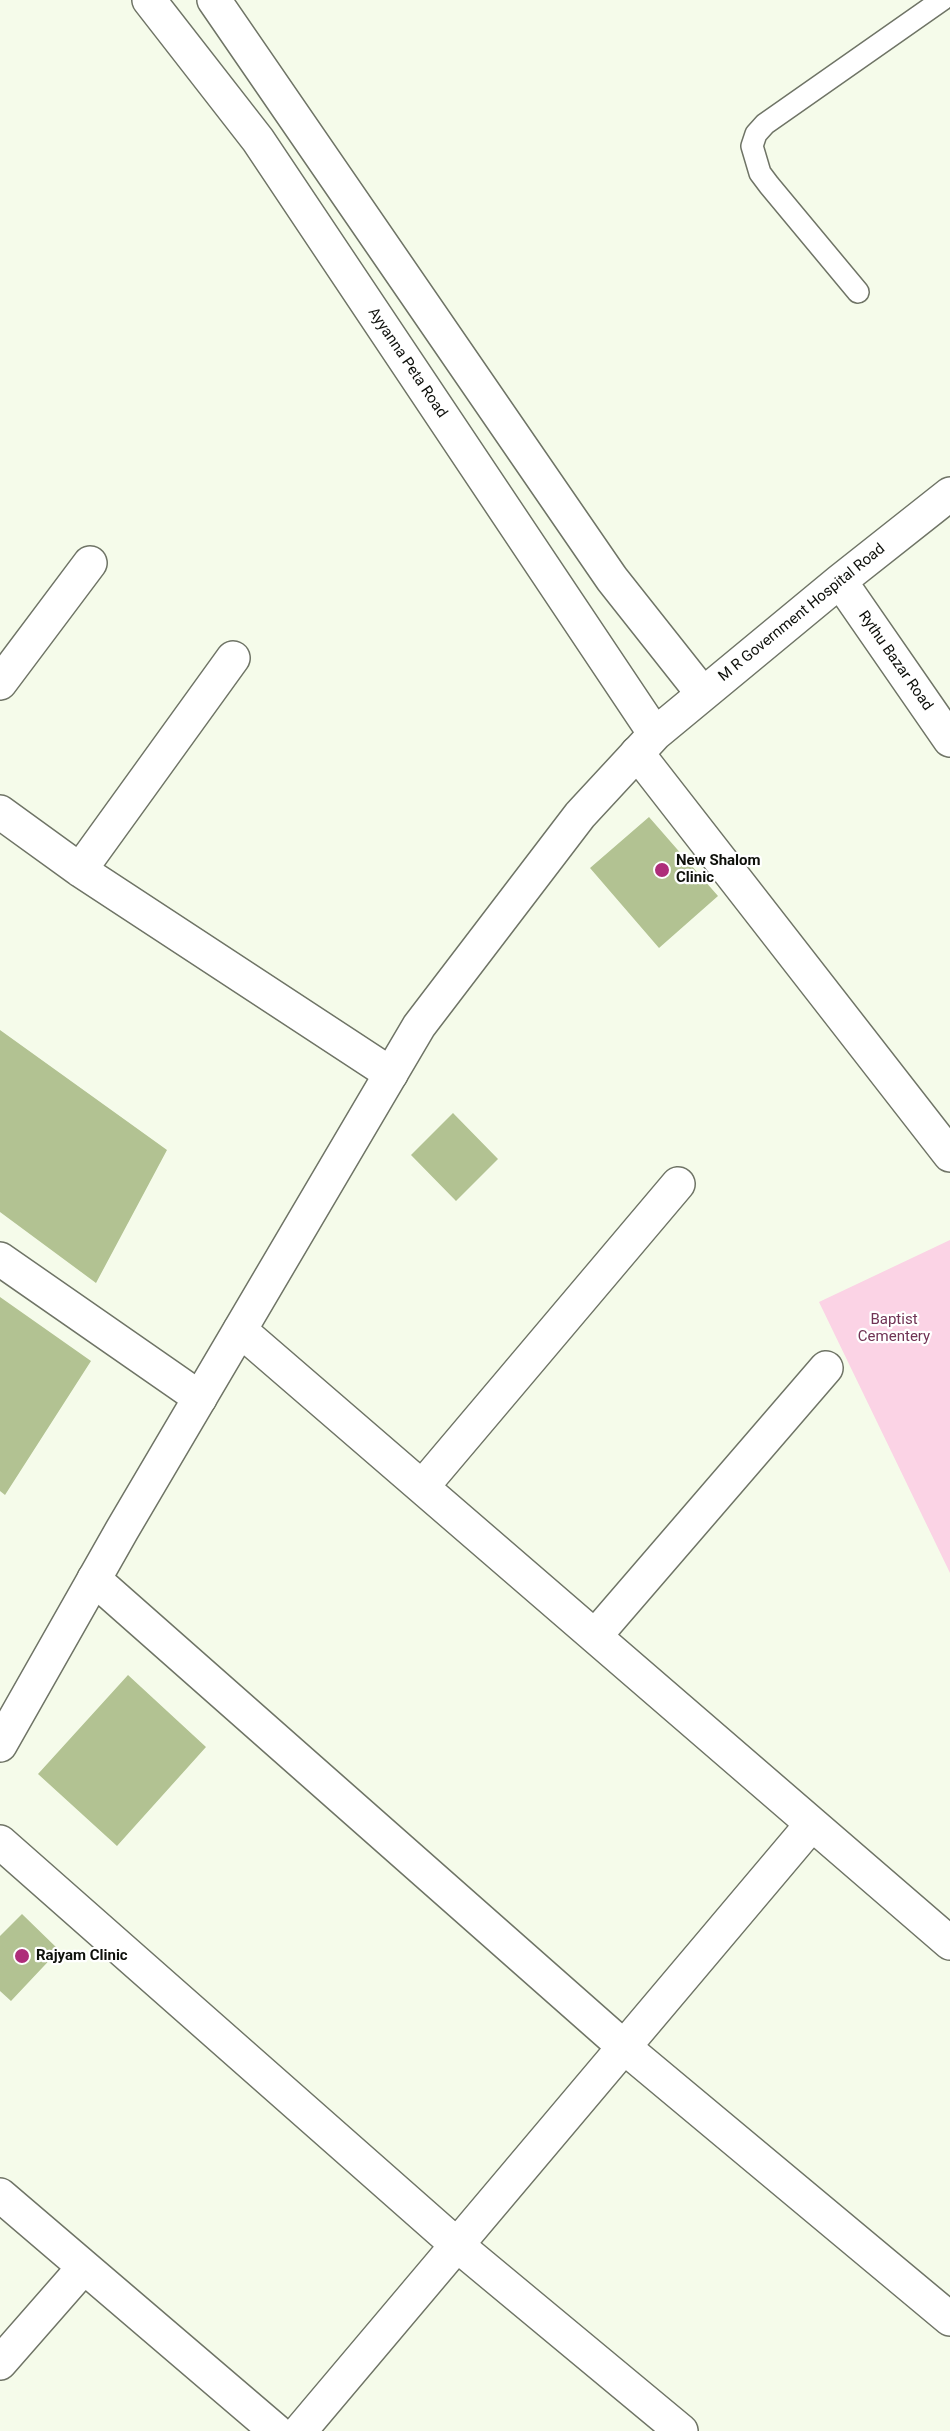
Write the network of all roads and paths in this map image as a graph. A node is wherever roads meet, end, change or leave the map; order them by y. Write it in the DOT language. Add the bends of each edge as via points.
graph roads {
  1 [pos="149,0"];
  2 [pos="214,0"];
  3 [pos="942,0"];
  4 [pos="858,292"];
  5 [pos="950,494"];
  6 [pos="90,563"];
  7 [pos="840,581"];
  8 [pos="233,657"];
  9 [pos="0,683"];
  10 [pos="703,694"];
  11 [pos="950,740"];
  12 [pos="646,743"];
  13 [pos="0,812"];
  14 [pos="80,870"];
  15 [pos="391,1074"];
  16 [pos="950,1155"];
  17 [pos="678,1184"];
  18 [pos="0,1259"];
  19 [pos="240,1330"];
  20 [pos="826,1368"];
  21 [pos="200,1398"];
  22 [pos="422,1487"];
  23 [pos="94,1579"];
  24 [pos="595,1636"];
  25 [pos="8,1711"];
  26 [pos="0,1745"];
  27 [pos="812,1824"];
  28 [pos="0,1842"];
  29 [pos="950,1943"];
  30 [pos="624,2047"];
  31 [pos="0,2195"];
  32 [pos="457,2245"];
  33 [pos="84,2267"];
  34 [pos="950,2319"];
  35 [pos="0,2363"];
  36 [pos="276,2431"];
  37 [pos="300,2431"];
  38 [pos="681,2431"];
  1 -- 12 [label="street, Ayyanna Peta Road" via="258,140"];
  2 -- 10 [label="street" via="612,579"];
  3 -- 4 [label="lane" via="765,124 752,146 760,172 769,185"];
  5 -- 7 [label="street, M R Government Hospital Road"];
  6 -- 9 [label="street"];
  7 -- 10 [label="street, M R Government Hospital Road"];
  7 -- 11 [label="street, Rythu Bazar Road"];
  8 -- 14 [label="street"];
  10 -- 12 [label="street, M R Government Hospital Road"];
  12 -- 15 [label="street, M R Government Hospital Road" via="580,815 419,1026"];
  12 -- 16 [label="street, Ayyanna Peta Road"];
  13 -- 14 [label="street"];
  14 -- 15 [label="street"];
  15 -- 19 [label="street, M R Government Hospital Road"];
  17 -- 22 [label="street"];
  18 -- 21 [label="street"];
  19 -- 21 [label="street, M R Government Hospital Road"];
  19 -- 22 [label="street"];
  20 -- 24 [label="street"];
  21 -- 23 [label="street, M R Government Hospital Road"];
  22 -- 24 [label="street"];
  23 -- 25 [label="street, M R Government Hospital Road"];
  23 -- 30 [label="street"];
  24 -- 27 [label="street"];
  25 -- 26 [label="street, M R Government Hospital Road"];
  27 -- 29 [label="street"];
  27 -- 30 [label="street"];
  28 -- 32 [label="street"];
  30 -- 32 [label="street"];
  30 -- 34 [label="street"];
  31 -- 33 [label="street"];
  32 -- 37 [label="street"];
  32 -- 38 [label="street"];
  33 -- 35 [label="street"];
  33 -- 36 [label="street"];
}
